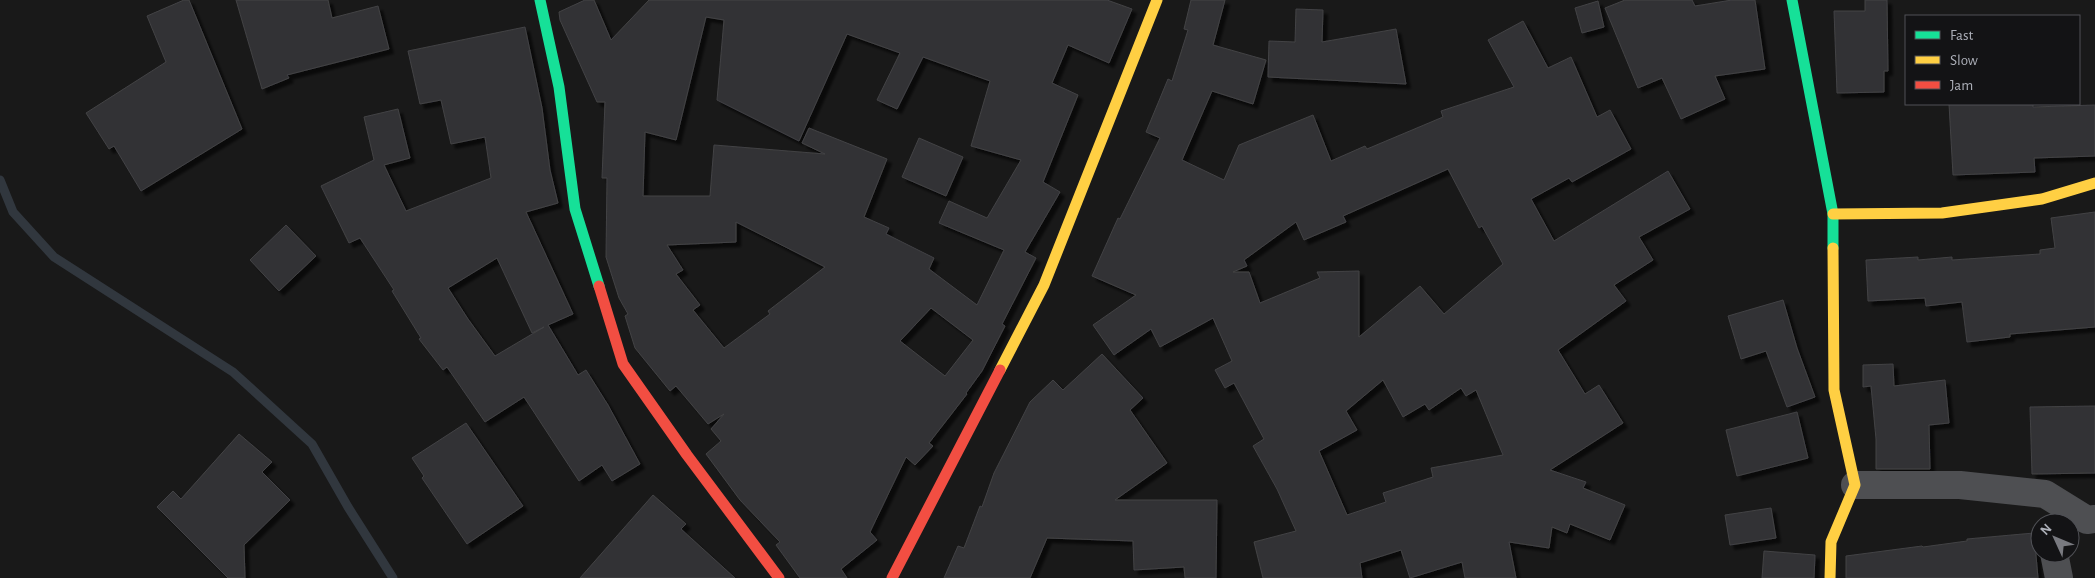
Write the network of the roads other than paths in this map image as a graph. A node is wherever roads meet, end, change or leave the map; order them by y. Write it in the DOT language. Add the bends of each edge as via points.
graph roads {
  1 [pos="540,0"];
  2 [pos="1157,0"];
  3 [pos="1792,0"];
  4 [pos="2095,183"];
  5 [pos="1833,214"];
  6 [pos="1855,485"];
  7 [pos="2045,494"];
  8 [pos="2048,513"];
  9 [pos="2095,518"];
  10 [pos="2056,563"];
  11 [pos="778,578"];
  12 [pos="892,578"];
  13 [pos="1830,578"];
  14 [pos="2059,578"];
  1 -- 11 [label="street" via="558,88 575,209 623,364"];
  2 -- 12 [label="street" via="1044,286"];
  3 -- 5 [label="street"];
  4 -- 5 [label="street" via="2042,198 1942,213"];
  5 -- 6 [label="street" via="1834,390"];
  6 -- 7 [label="street" via="1960,485"];
  6 -- 13 [label="street" via="1831,542"];
  7 -- 8 [label="street"];
  7 -- 9 [label="street" via="2087,520"];
  10 -- 14 [label="street"];
}
